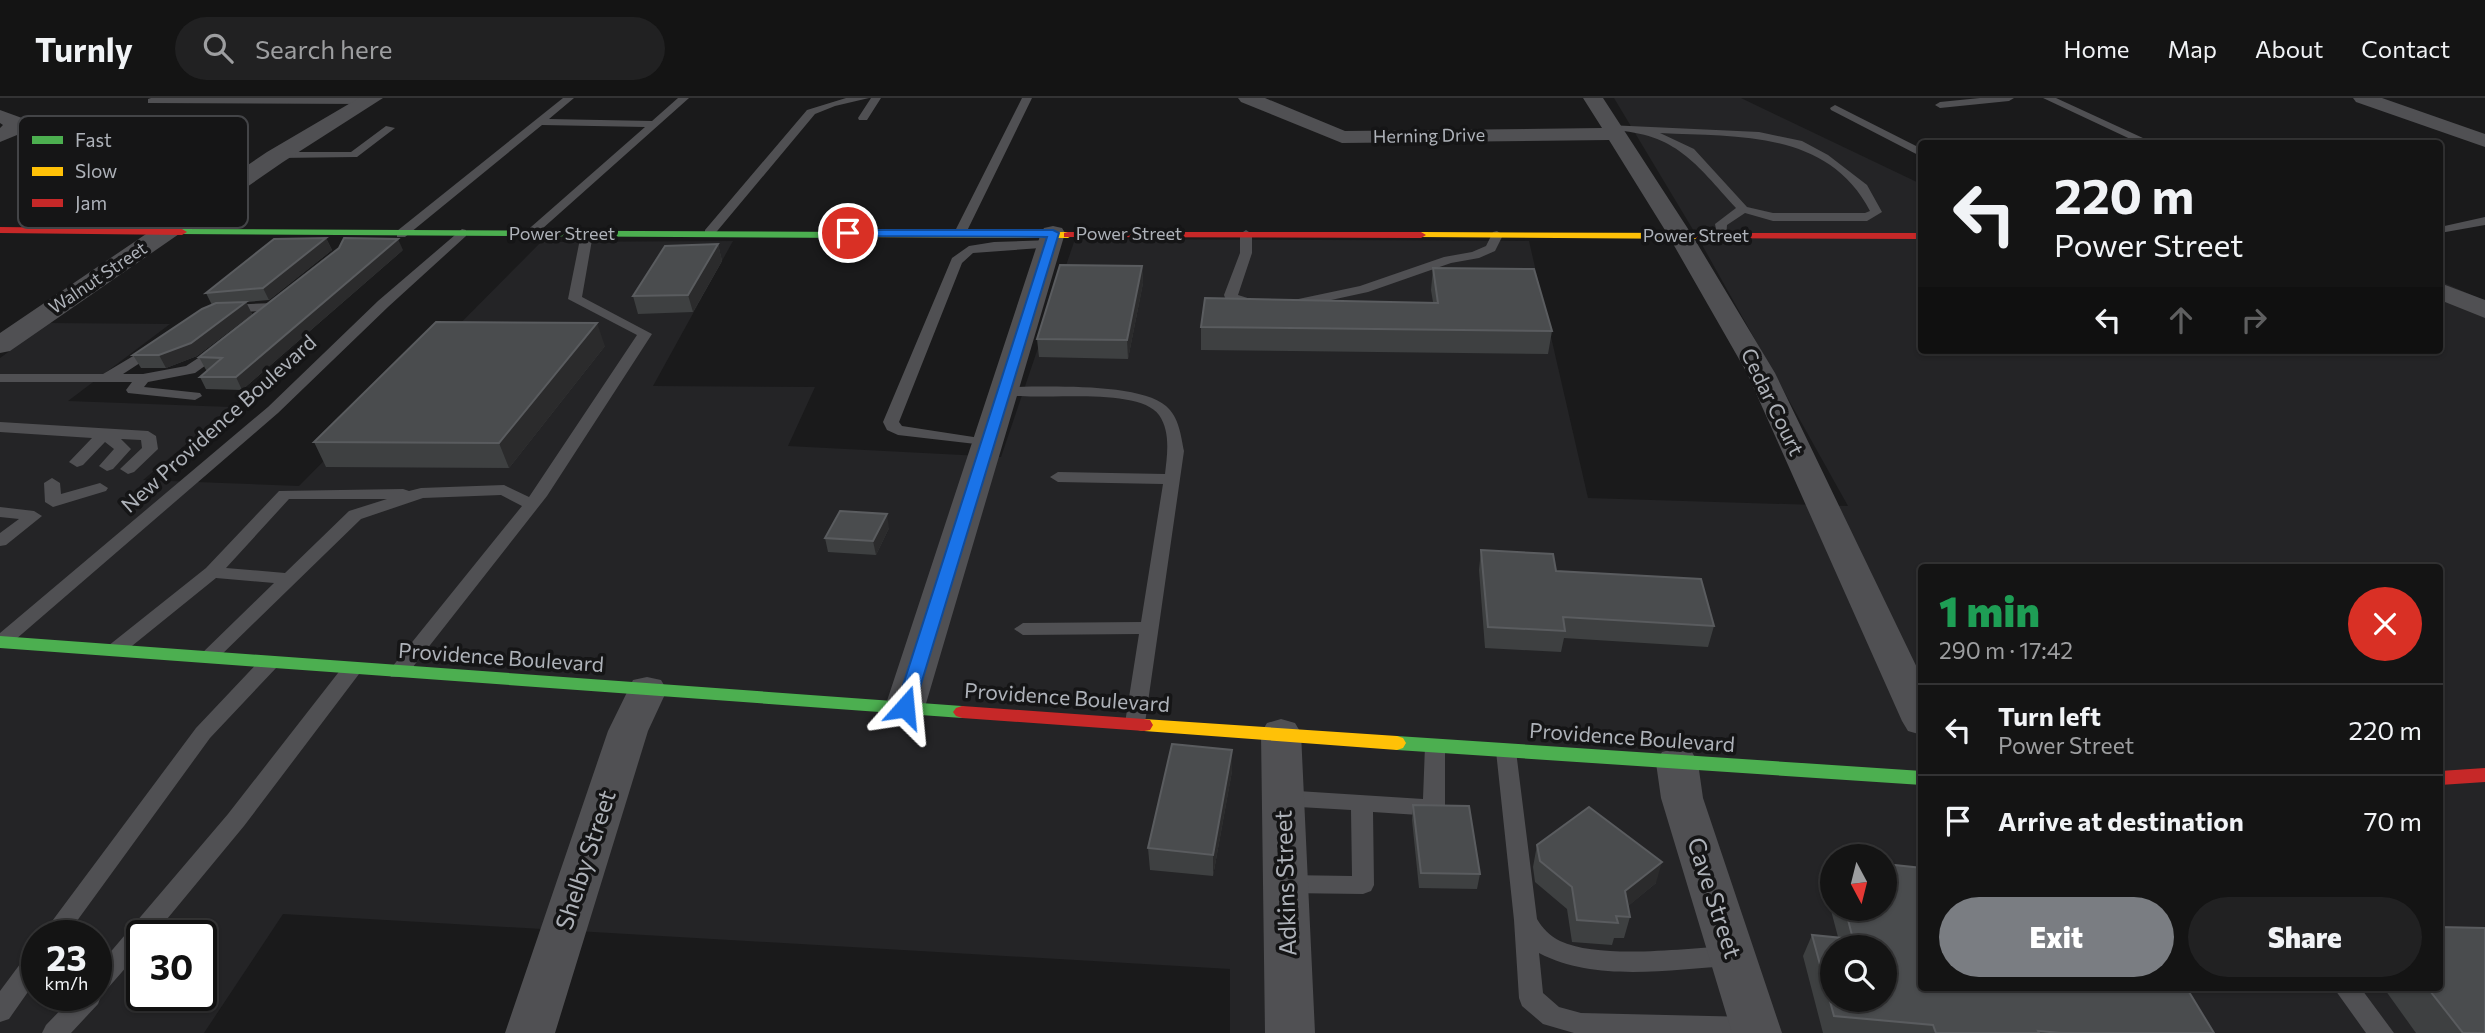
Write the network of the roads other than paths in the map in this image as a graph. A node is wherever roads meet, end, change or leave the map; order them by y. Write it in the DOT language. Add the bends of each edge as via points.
graph roads {
  1 [pos="569,98"];
  2 [pos="684,98"];
  3 [pos="864,98"];
  4 [pos="876,98"];
  5 [pos="1027,98"];
  6 [pos="1248,98"];
  7 [pos="1593,98"];
  8 [pos="2009,98"];
  9 [pos="2048,98"];
  10 [pos="2363,98"];
  11 [pos="369,100"];
  12 [pos="151,101"];
  13 [pos="1940,105"];
  14 [pos="1835,108"];
  15 [pos="0,116"];
  16 [pos="863,118"];
  17 [pos="538,122"];
  18 [pos="654,124"];
  19 [pos="390,128"];
  20 [pos="1624,130"];
  21 [pos="0,136"];
  22 [pos="2142,140"];
  23 [pos="2485,141"];
  24 [pos="1918,152"];
  25 [pos="278,155"];
  26 [pos="353,155"];
  27 [pos="335,168"];
  28 [pos="248,176"];
  29 [pos="1743,209"];
  30 [pos="2485,221"];
  31 [pos="75,228"];
  32 [pos="172,228"];
  33 [pos="2443,229"];
  34 [pos="0,230"];
  35 [pos="72,230"];
  36 [pos="165,233"];
  37 [pos="461,233"];
  38 [pos="709,233"];
  39 [pos="960,233"];
  40 [pos="355,234"];
  41 [pos="401,234"];
  42 [pos="529,234"];
  43 [pos="587,234"];
  44 [pos="1246,234"];
  45 [pos="1497,235"];
  46 [pos="1680,236"];
  47 [pos="1722,236"];
  48 [pos="1918,236"];
  49 [pos="1052,239"];
  50 [pos="342,246"];
  51 [pos="2446,298"];
  52 [pos="2485,310"];
  53 [pos="211,313"];
  54 [pos="255,322"];
  55 [pos="236,338"];
  56 [pos="167,339"];
  57 [pos="0,345"];
  58 [pos="108,377"];
  59 [pos="0,378"];
  60 [pos="143,378"];
  61 [pos="1004,391"];
  62 [pos="195,396"];
  63 [pos="0,427"];
  64 [pos="105,434"];
  65 [pos="988,443"];
  66 [pos="77,462"];
  67 [pos="107,466"];
  68 [pos="128,469"];
  69 [pos="1058,477"];
  70 [pos="1172,479"];
  71 [pos="52,483"];
  72 [pos="77,485"];
  73 [pos="100,488"];
  74 [pos="421,494"];
  75 [pos="53,502"];
  76 [pos="532,505"];
  77 [pos="0,512"];
  78 [pos="34,516"];
  79 [pos="0,541"];
  80 [pos="212,572"];
  81 [pos="289,579"];
  82 [pos="1147,628"];
  83 [pos="1023,629"];
  84 [pos="1,642"];
  85 [pos="115,650"];
  86 [pos="208,657"];
  87 [pos="270,662"];
  88 [pos="352,669"];
  89 [pos="398,672"];
  90 [pos="647,690"];
  91 [pos="905,707"];
  92 [pos="1918,713"];
  93 [pos="1135,723"];
  94 [pos="1282,733"];
  95 [pos="1435,746"];
  96 [pos="1506,751"];
  97 [pos="1677,763"];
  98 [pos="2485,775"];
  99 [pos="1918,778"];
  100 [pos="2443,778"];
  101 [pos="1282,798"];
  102 [pos="1362,803"];
  103 [pos="1286,884"];
  104 [pos="1525,919"];
  105 [pos="65,920"];
  106 [pos="1733,956"];
  107 [pos="112,968"];
  108 [pos="21,981"];
  109 [pos="2348,991"];
  110 [pos="0,1011"];
  111 [pos="75,1011"];
  112 [pos="1756,1030"];
  113 [pos="55,1033"];
  114 [pos="530,1033"];
  115 [pos="1290,1033"];
  116 [pos="2381,1033"];
  1 -- 17 [label="lane"];
  2 -- 18 [label="lane"];
  3 -- 38 [label="lane" via="833,103 811,113"];
  4 -- 16 [label="lane"];
  5 -- 39 [label="lane"];
  6 -- 20 [label="street, Herning Drive" via="1342,137"];
  7 -- 20 [label="street, Cedar Court"];
  8 -- 13 [label="lane"];
  9 -- 22 [label="lane"];
  10 -- 23 [label="street"];
  11 -- 12 [label="lane"];
  11 -- 25 [label="street, Walnut Street"];
  14 -- 24 [label="lane"];
  15 -- 21 [label="street" via="15,122"];
  17 -- 18 [label="lane"];
  17 -- 41 [label="lane"];
  18 -- 42 [label="lane"];
  19 -- 26 [label="lane"];
  20 -- 29 [label="lane" via="1690,151"];
  20 -- 29 [label="lane" via="1759,135 1798,143 1863,187 1876,212 1867,218 1773,217"];
  20 -- 46 [label="street, Cedar Court"];
  25 -- 26 [label="lane"];
  25 -- 28 [label="street, Walnut Street"];
  26 -- 27 [label="lane"];
  29 -- 47 [label="lane" via="1721,224"];
  30 -- 33 [label="lane"];
  31 -- 35 [label="lane"];
  32 -- 36 [label="street, Walnut Street"];
  34 -- 35 [label="main road, Power Street"];
  35 -- 36 [label="main road, Power Street"];
  36 -- 40 [label="main road, Power Street"];
  36 -- 57 [label="street, Walnut Street"];
  37 -- 41 [label="main road, Power Street"];
  37 -- 42 [label="main road, Power Street"];
  37 -- 84 [label="lane, New Providence Boulevard" via="273,410"];
  38 -- 39 [label="main road, Power Street"];
  38 -- 43 [label="main road, Power Street"];
  39 -- 49 [label="main road, Power Street"];
  40 -- 41 [label="main road, Power Street"];
  40 -- 50 [label="lane"];
  42 -- 43 [label="main road, Power Street"];
  43 -- 76 [label="lane" via="575,299 645,334"];
  44 -- 45 [label="main road, Power Street"];
  44 -- 45 [label="lane" via="1246,253 1235,277 1232,300 1240,304 1307,303 1330,297 1475,255 1491,248"];
  44 -- 49 [label="main road, Power Street"];
  45 -- 46 [label="main road, Power Street"];
  46 -- 47 [label="main road, Power Street"];
  46 -- 92 [label="street, Cedar Court" via="1761,373"];
  47 -- 48 [label="main road, Power Street"];
  49 -- 61 [label="street"];
  49 -- 65 [label="lane" via="969,250 956,261 891,422 898,430"];
  51 -- 52 [label="street"];
  53 -- 54 [label="lane" via="279,303"];
  55 -- 60 [label="lane" via="190,370"];
  56 -- 58 [label="lane"];
  58 -- 59 [label="lane"];
  58 -- 60 [label="lane"];
  60 -- 62 [label="lane" via="133,390"];
  61 -- 65 [label="street"];
  61 -- 70 [label="lane" via="1122,394 1159,407 1170,422 1176,451"];
  63 -- 64 [label="lane"];
  64 -- 66 [label="lane"];
  64 -- 67 [label="lane" via="123,449"];
  64 -- 68 [label="lane" via="148,436 150,449"];
  65 -- 91 [label="street"];
  69 -- 70 [label="lane"];
  70 -- 82 [label="lane"];
  71 -- 75 [label="lane"];
  72 -- 75 [label="lane"];
  73 -- 75 [label="lane"];
  74 -- 76 [label="lane" via="504,491"];
  74 -- 80 [label="lane" via="285,494"];
  74 -- 81 [label="lane" via="355,515"];
  75 -- 78 [label="lane"];
  76 -- 89 [label="lane"];
  77 -- 78 [label="lane"];
  78 -- 79 [label="lane"];
  80 -- 81 [label="lane"];
  80 -- 85 [label="lane"];
  81 -- 86 [label="lane"];
  82 -- 83 [label="lane"];
  82 -- 93 [label="lane"];
  84 -- 85 [label="main road, Providence Boulevard"];
  85 -- 86 [label="main road, Providence Boulevard"];
  86 -- 87 [label="main road, Providence Boulevard"];
  87 -- 88 [label="main road, Providence Boulevard"];
  87 -- 105 [label="lane" via="202,733"];
  88 -- 89 [label="main road, Providence Boulevard"];
  88 -- 107 [label="lane" via="236,820"];
  89 -- 90 [label="main road, Providence Boulevard"];
  90 -- 91 [label="main road, Providence Boulevard"];
  90 -- 114 [label="street, Shelby Street" via="628,731"];
  91 -- 93 [label="main road, Providence Boulevard"];
  93 -- 94 [label="main road, Providence Boulevard"];
  94 -- 95 [label="main road, Providence Boulevard"];
  94 -- 101 [label="street, Adkins Street"];
  95 -- 96 [label="main road, Providence Boulevard"];
  95 -- 102 [label="lane" via="1434,808"];
  96 -- 97 [label="main road, Providence Boulevard"];
  96 -- 104 [label="lane"];
  97 -- 99 [label="main road, Providence Boulevard"];
  97 -- 106 [label="street, Cave Street" via="1682,798"];
  98 -- 100 [label="main road"];
  101 -- 102 [label="lane"];
  101 -- 103 [label="street, Adkins Street"];
  102 -- 103 [label="lane" via="1363,885"];
  103 -- 115 [label="street, Adkins Street"];
  104 -- 106 [label="lane" via="1532,934 1554,949 1578,955 1628,961"];
  104 -- 112 [label="lane" via="1531,998 1552,1016 1581,1024"];
  106 -- 112 [label="street, Cave Street"];
  108 -- 110 [label="lane"];
  109 -- 116 [label="lane"];
  111 -- 113 [label="lane"];
}
